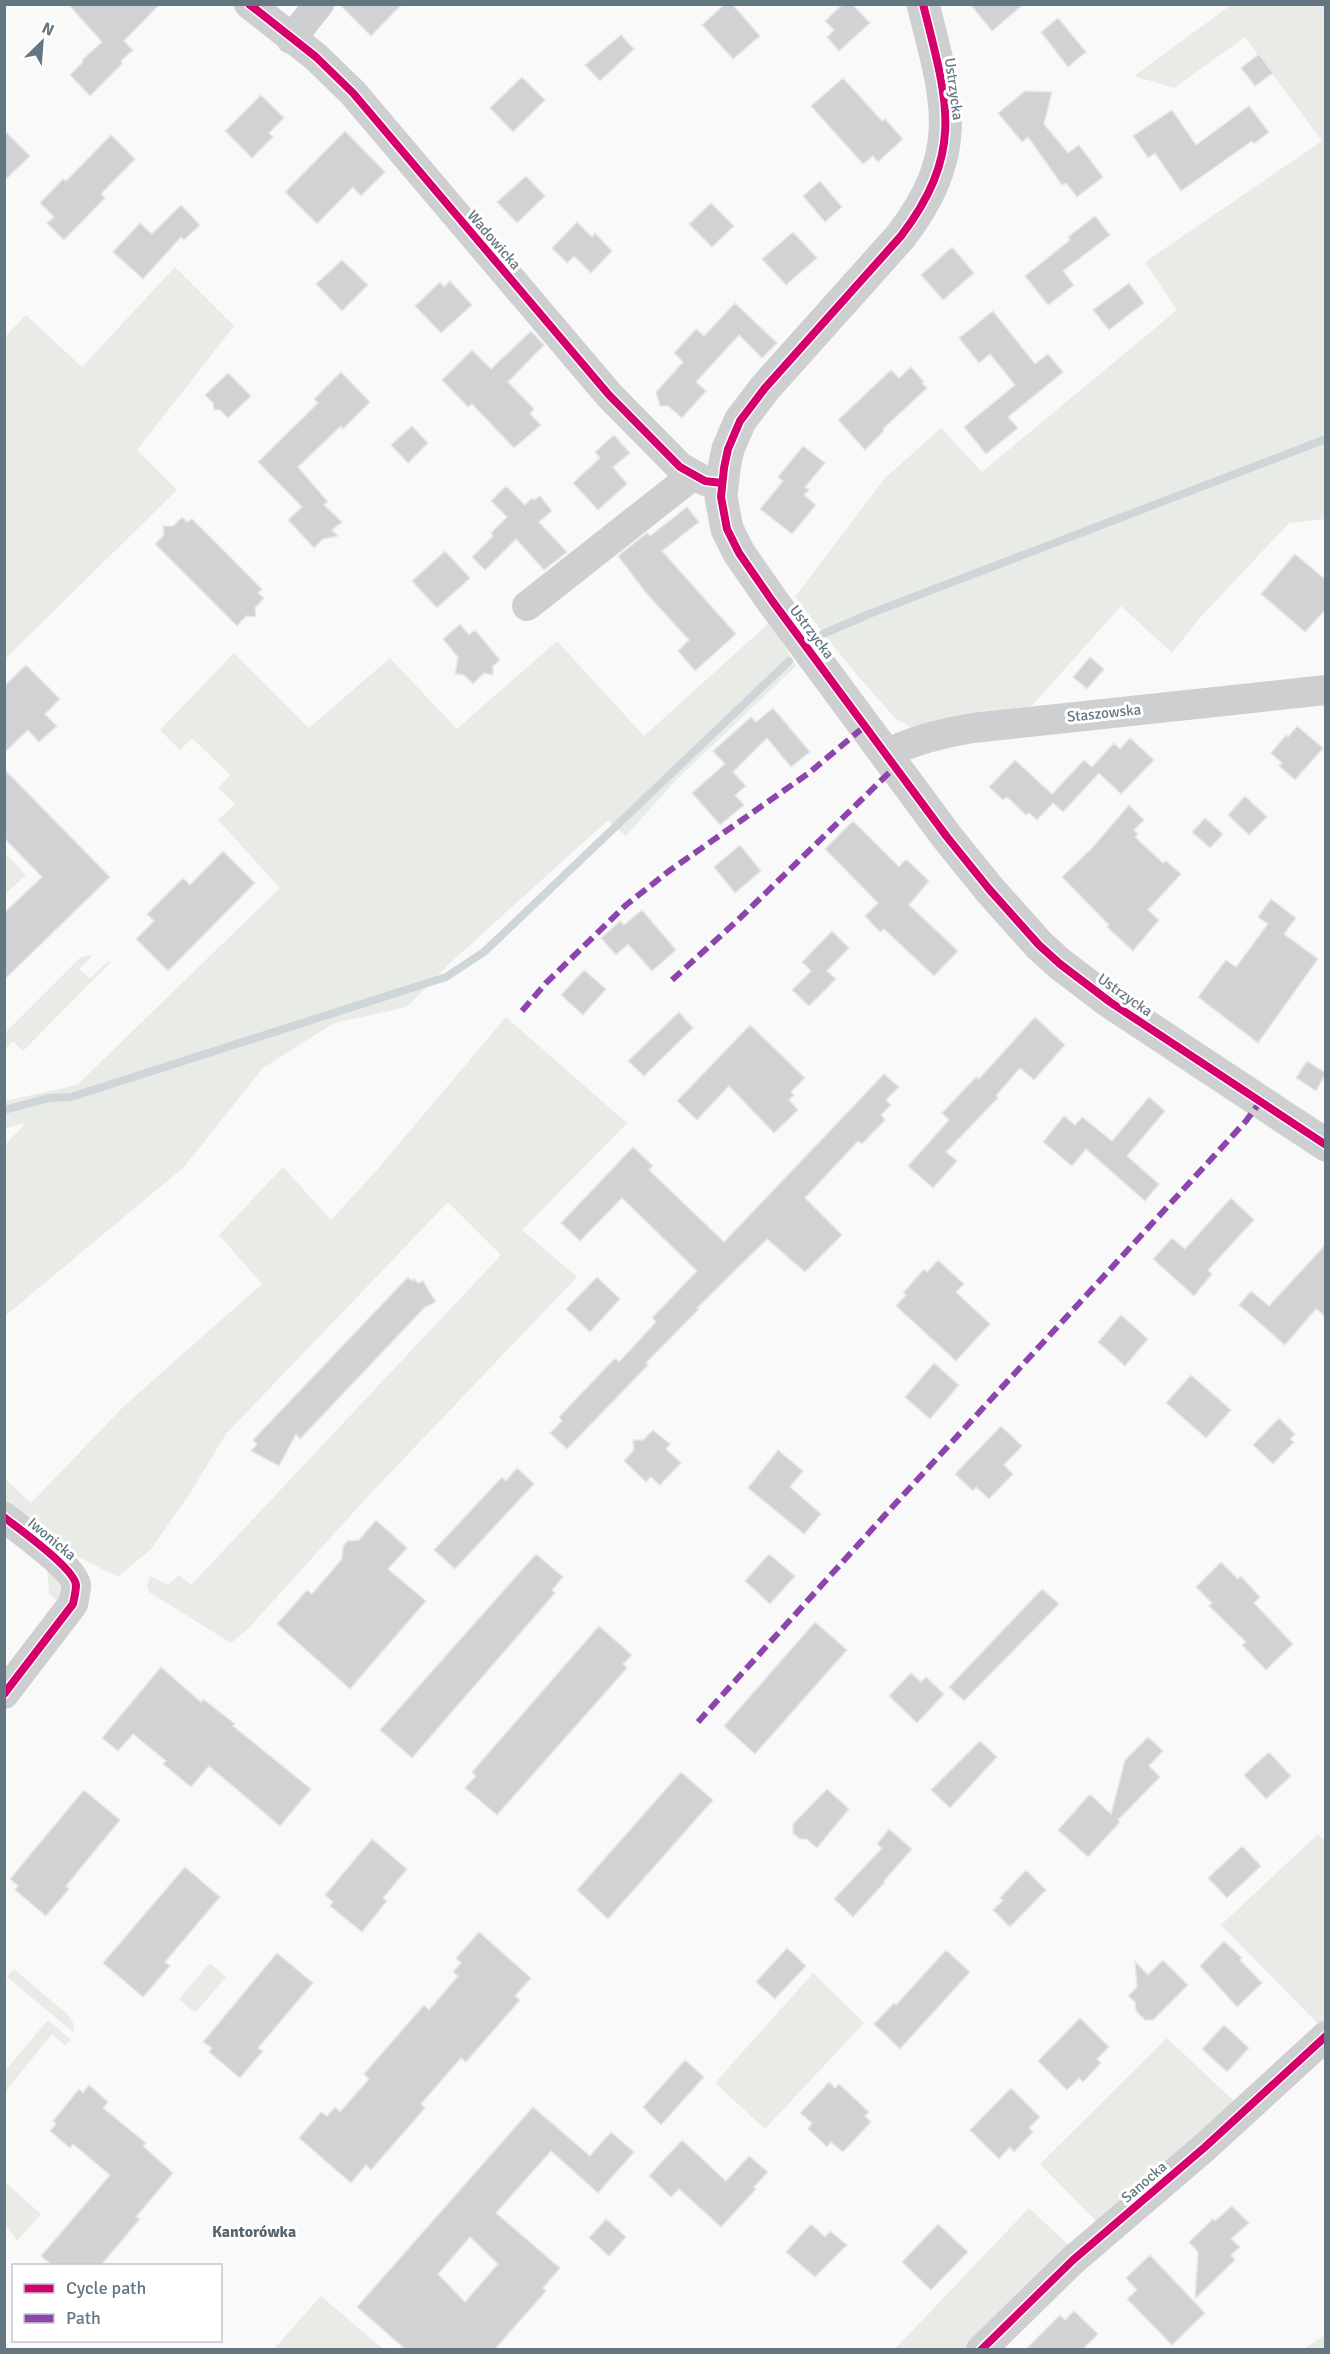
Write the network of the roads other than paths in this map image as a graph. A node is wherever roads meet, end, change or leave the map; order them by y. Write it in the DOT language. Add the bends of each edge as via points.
graph roads {
  1 [pos="249,4"];
  2 [pos="319,4"];
  3 [pos="923,4"];
  4 [pos="291,39"];
  5 [pos="707,480"];
  6 [pos="527,606"];
  7 [pos="1326,690"];
  8 [pos="886,754"];
  9 [pos="1326,1145"];
  10 [pos="4,1517"];
  11 [pos="4,1694"];
  12 [pos="1326,2036"];
  13 [pos="981,2349"];
  1 -- 4 [label="street, Wadowicka"];
  2 -- 4 [label="street"];
  3 -- 5 [label="street, Ustrzycka" via="947,120 943,150 929,190 901,236 752,404"];
  4 -- 5 [label="street, Wadowicka" via="316,57 352,93 609,395 680,467"];
  5 -- 6 [label="street"];
  5 -- 8 [label="street, Ustrzycka" via="721,497 727,529 740,553"];
  7 -- 8 [label="street, Staszowska" via="973,728 901,746"];
  8 -- 9 [label="street, Ustrzycka" via="989,889 1060,964 1124,1012"];
  10 -- 11 [label="street, Iwonicka" via="64,1565 76,1586 73,1604"];
  12 -- 13 [label="street, Sanocka" via="1073,2260"];
}
